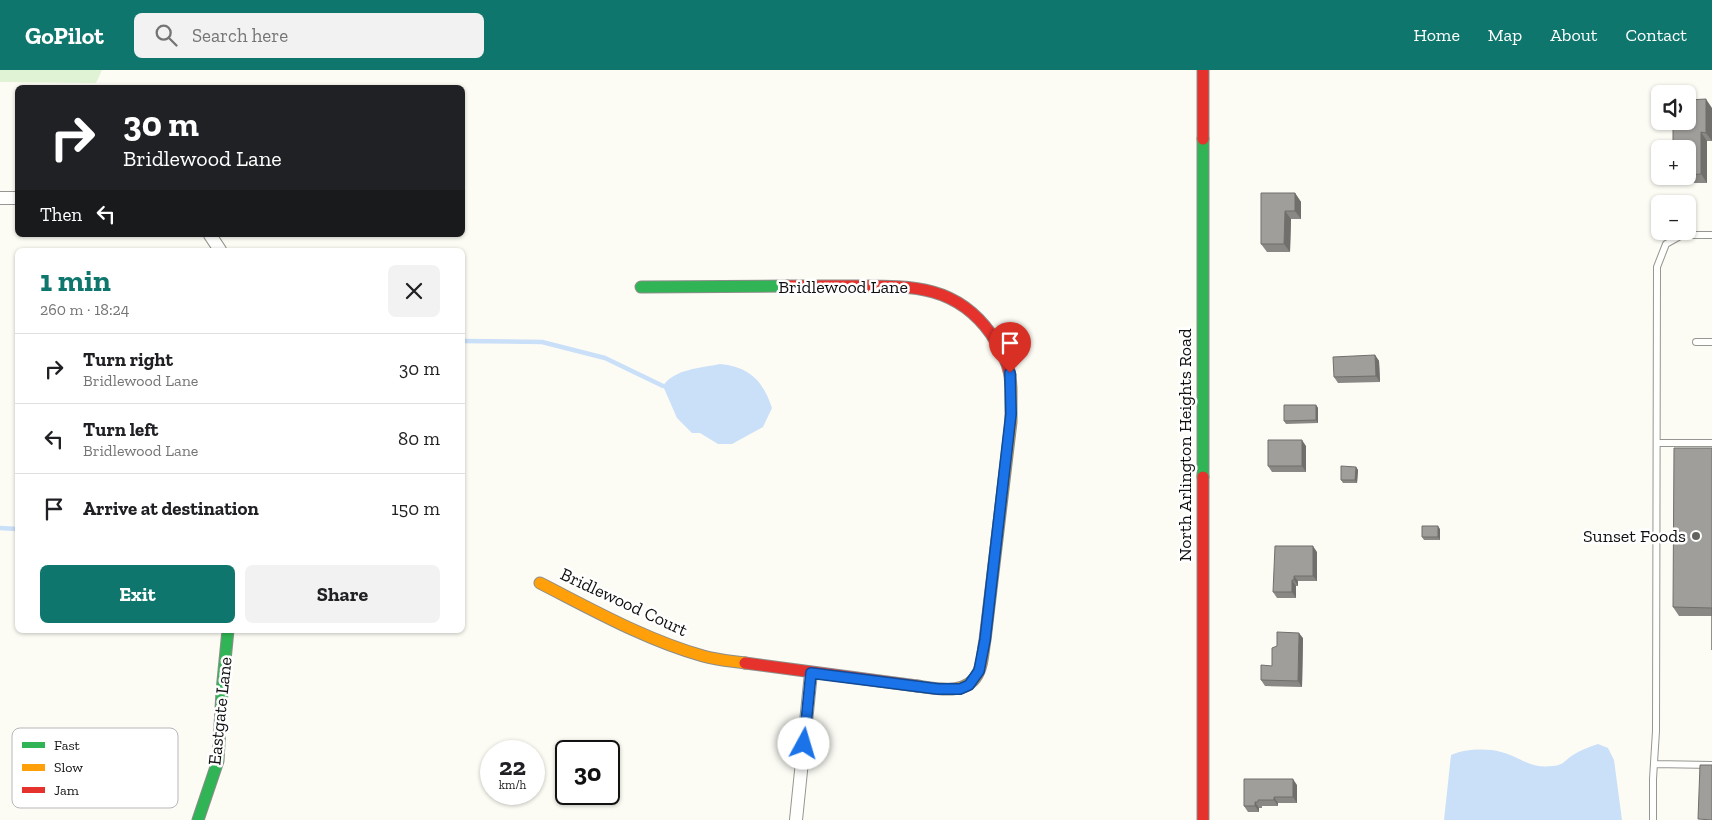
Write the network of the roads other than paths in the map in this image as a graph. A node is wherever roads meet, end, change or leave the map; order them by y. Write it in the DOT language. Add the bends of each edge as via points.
graph roads {
  1 [pos="1203,70"];
  2 [pos="0,198"];
  3 [pos="15,198"];
  4 [pos="1712,235"];
  5 [pos="211,237"];
  6 [pos="219,248"];
  7 [pos="641,287"];
  8 [pos="1696,342"];
  9 [pos="1712,342"];
  10 [pos="1657,443"];
  11 [pos="1712,443"];
  12 [pos="540,582"];
  13 [pos="228,633"];
  14 [pos="811,673"];
  15 [pos="1654,764"];
  16 [pos="1712,764"];
  17 [pos="198,820"];
  18 [pos="796,820"];
  19 [pos="1203,820"];
  20 [pos="1653,820"];
  1 -- 19 [label="street, North Arlington Heights Road"];
  2 -- 3 [label="street"];
  4 -- 10 [label="lane" via="1682,235 1666,244 1657,266"];
  5 -- 6 [label="street"];
  7 -- 14 [label="street, Bridlewood Lane" via="923,288 960,303 975,313 1005,355 1010,373 1011,414 985,640 974,680 960,689 938,689"];
  8 -- 9 [label="lane"];
  10 -- 11 [label="lane"];
  10 -- 15 [label="lane"];
  12 -- 14 [label="street, Bridlewood Court" via="630,628 678,648 705,657"];
  13 -- 17 [label="street, Eastgate Lane" via="218,761"];
  14 -- 18 [label="street"];
  15 -- 16 [label="lane"];
  15 -- 20 [label="lane"];
}
